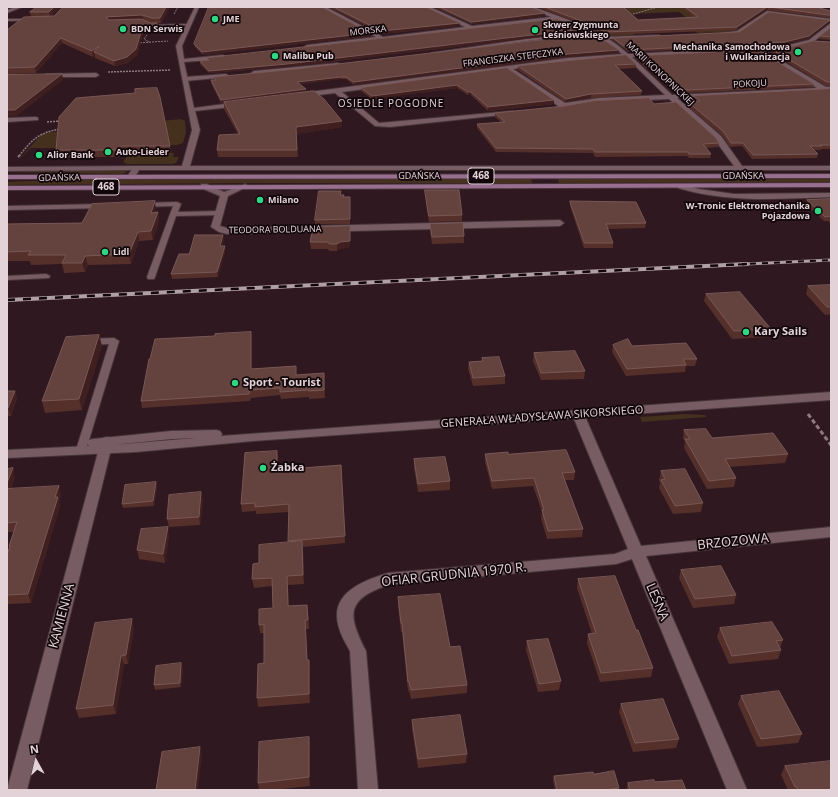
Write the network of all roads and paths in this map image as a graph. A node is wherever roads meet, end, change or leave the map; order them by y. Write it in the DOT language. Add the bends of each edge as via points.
graph roads {
  1 [pos="11,7"];
  2 [pos="20,7"];
  3 [pos="197,7"];
  4 [pos="322,7"];
  5 [pos="426,7"];
  6 [pos="529,7"];
  7 [pos="658,7"];
  8 [pos="7,12"];
  9 [pos="628,15"];
  10 [pos="558,18"];
  11 [pos="7,20"];
  12 [pos="37,20"];
  13 [pos="831,20"];
  14 [pos="137,22"];
  15 [pos="188,25"];
  16 [pos="831,25"];
  17 [pos="471,28"];
  18 [pos="594,33"];
  19 [pos="721,33"];
  20 [pos="664,35"];
  21 [pos="381,38"];
  22 [pos="605,38"];
  23 [pos="172,41"];
  24 [pos="812,41"];
  25 [pos="156,42"];
  26 [pos="821,42"];
  27 [pos="134,43"];
  28 [pos="163,44"];
  29 [pos="304,48"];
  30 [pos="760,50"];
  31 [pos="428,54"];
  32 [pos="627,55"];
  33 [pos="230,56"];
  34 [pos="181,61"];
  35 [pos="346,63"];
  36 [pos="182,68"];
  37 [pos="508,68"];
  38 [pos="250,74"];
  39 [pos="96,75"];
  40 [pos="40,76"];
  41 [pos="230,76"];
  42 [pos="185,79"];
  43 [pos="827,89"];
  44 [pos="337,91"];
  45 [pos="831,94"];
  46 [pos="298,96"];
  47 [pos="670,96"];
  48 [pos="244,103"];
  49 [pos="564,106"];
  50 [pos="555,107"];
  51 [pos="191,110"];
  52 [pos="517,111"];
  53 [pos="36,119"];
  54 [pos="7,120"];
  55 [pos="15,161"];
  56 [pos="137,168"];
  57 [pos="185,168"];
  58 [pos="831,168"];
  59 [pos="7,169"];
  60 [pos="740,169"];
  61 [pos="131,176"];
  62 [pos="831,176"];
  63 [pos="7,177"];
  64 [pos="831,185"];
  65 [pos="204,186"];
  66 [pos="245,186"];
  67 [pos="681,186"];
  68 [pos="7,188"];
  69 [pos="224,195"];
  70 [pos="831,195"];
  71 [pos="132,205"];
  72 [pos="110,206"];
  73 [pos="7,208"];
  74 [pos="219,213"];
  75 [pos="173,214"];
  76 [pos="560,223"];
  77 [pos="46,276"];
  78 [pos="151,277"];
  79 [pos="7,278"];
  80 [pos="79,343"];
  81 [pos="831,396"];
  82 [pos="578,414"];
  83 [pos="808,414"];
  84 [pos="106,445"];
  85 [pos="831,445"];
  86 [pos="81,447"];
  87 [pos="7,454"];
  88 [pos="831,532"];
  89 [pos="636,552"];
  90 [pos="17,790"];
  91 [pos="368,790"];
  92 [pos="737,790"];
  1 -- 8 [label="street"];
  2 -- 8 [label="street"];
  3 -- 15 [label="street"];
  4 -- 21 [label="street"];
  5 -- 17 [label="street"];
  6 -- 10 [label="street, MARII KONOPNICKIEJ"];
  7 -- 9 [label="path"];
  10 -- 17 [label="street, MORSKA"];
  10 -- 18 [label="street, MARII KONOPNICKIEJ"];
  11 -- 12 [label="lane"];
  13 -- 19 [label="lane" via="767,12 738,32"];
  14 -- 15 [label="lane" via="152,26"];
  15 -- 34 [label="street" via="179,46"];
  16 -- 24 [label="street, FRANCISZKA STEFCZYKA"];
  17 -- 21 [label="street, MORSKA"];
  18 -- 22 [label="street, MARII KONOPNICKIEJ"];
  18 -- 31 [label="lane" via="519,40"];
  20 -- 22 [label="lane"];
  21 -- 29 [label="street, MORSKA"];
  22 -- 32 [label="street, MARII KONOPNICKIEJ"];
  23 -- 25 [label="path"];
  24 -- 26 [label="lane"];
  24 -- 30 [label="street, FRANCISZKA STEFCZYKA" via="792,47"];
  25 -- 27 [label="path"];
  25 -- 28 [label="path"];
  30 -- 32 [label="street, FRANCISZKA STEFCZYKA"];
  30 -- 43 [label="street"];
  32 -- 37 [label="street, FRANCISZKA STEFCZYKA"];
  32 -- 47 [label="street, MARII KONOPNICKIEJ"];
  33 -- 34 [label="street"];
  34 -- 36 [label="street"];
  35 -- 38 [label="lane"];
  36 -- 39 [label="path" via="98,72"];
  36 -- 42 [label="street"];
  37 -- 44 [label="street, FRANCISZKA STEFCZYKA"];
  37 -- 49 [label="street"];
  39 -- 40 [label="street"];
  41 -- 42 [label="lane"];
  42 -- 51 [label="street"];
  43 -- 45 [label="street"];
  43 -- 47 [label="street, POKOJU"];
  44 -- 46 [label="street, FRANCISZKA STEFCZYKA"];
  44 -- 52 [label="street" via="377,125"];
  47 -- 49 [label="street, POKOJU" via="591,100"];
  47 -- 60 [label="street, MARII KONOPNICKIEJ" via="718,138"];
  48 -- 51 [label="street"];
  49 -- 50 [label="street, POKOJU"];
  51 -- 57 [label="street" via="196,130"];
  53 -- 54 [label="street"];
  53 -- 55 [label="path" via="35,121 39,122 61,121 60,130 37,135"];
  56 -- 57 [label="street, GDAŃSKA"];
  56 -- 59 [label="lane"];
  56 -- 61 [label="street"];
  57 -- 60 [label="street, GDAŃSKA"];
  58 -- 60 [label="street, GDAŃSKA"];
  61 -- 62 [label="main road, GDAŃSKA / 468"];
  61 -- 63 [label="main road, GDAŃSKA / 468"];
  64 -- 67 [label="main road, GDAŃSKA / 468"];
  65 -- 66 [label="main road, GDAŃSKA / 468"];
  65 -- 68 [label="main road, GDAŃSKA / 468"];
  65 -- 69 [label="street"];
  66 -- 67 [label="main road, GDAŃSKA / 468"];
  66 -- 69 [label="street"];
  67 -- 70 [label="street" via="694,192 726,195"];
  69 -- 74 [label="street, TEODORA BOLDUANA"];
  71 -- 75 [label="lane" via="177,204"];
  72 -- 73 [label="lane"];
  74 -- 75 [label="lane"];
  74 -- 76 [label="street, TEODORA BOLDUANA" via="215,227 227,231"];
  75 -- 78 [label="lane"];
  77 -- 79 [label="lane"];
  80 -- 86 [label="lane" via="114,340"];
  81 -- 82 [label="street, GENERAŁA WŁADYSŁAWA SIKORSKIEGO"];
  82 -- 84 [label="street, GENERAŁA WŁADYSŁAWA SIKORSKIEGO" via="253,437 170,446"];
  82 -- 89 [label="street, LEŚNA"];
  83 -- 85 [label="path"];
  84 -- 86 [label="street, GENERAŁA WŁADYSŁAWA SIKORSKIEGO"];
  84 -- 90 [label="street, KAMIENNA"];
  86 -- 87 [label="street, GENERAŁA WŁADYSŁAWA SIKORSKIEGO"];
  88 -- 89 [label="street, BRZOZOWA"];
  89 -- 91 [label="street, OFIAR GRUDNIA 1970 R." via="616,559 388,579 370,584 353,597 345,613 349,632 358,651"];
  89 -- 92 [label="street, LEŚNA"];
}
